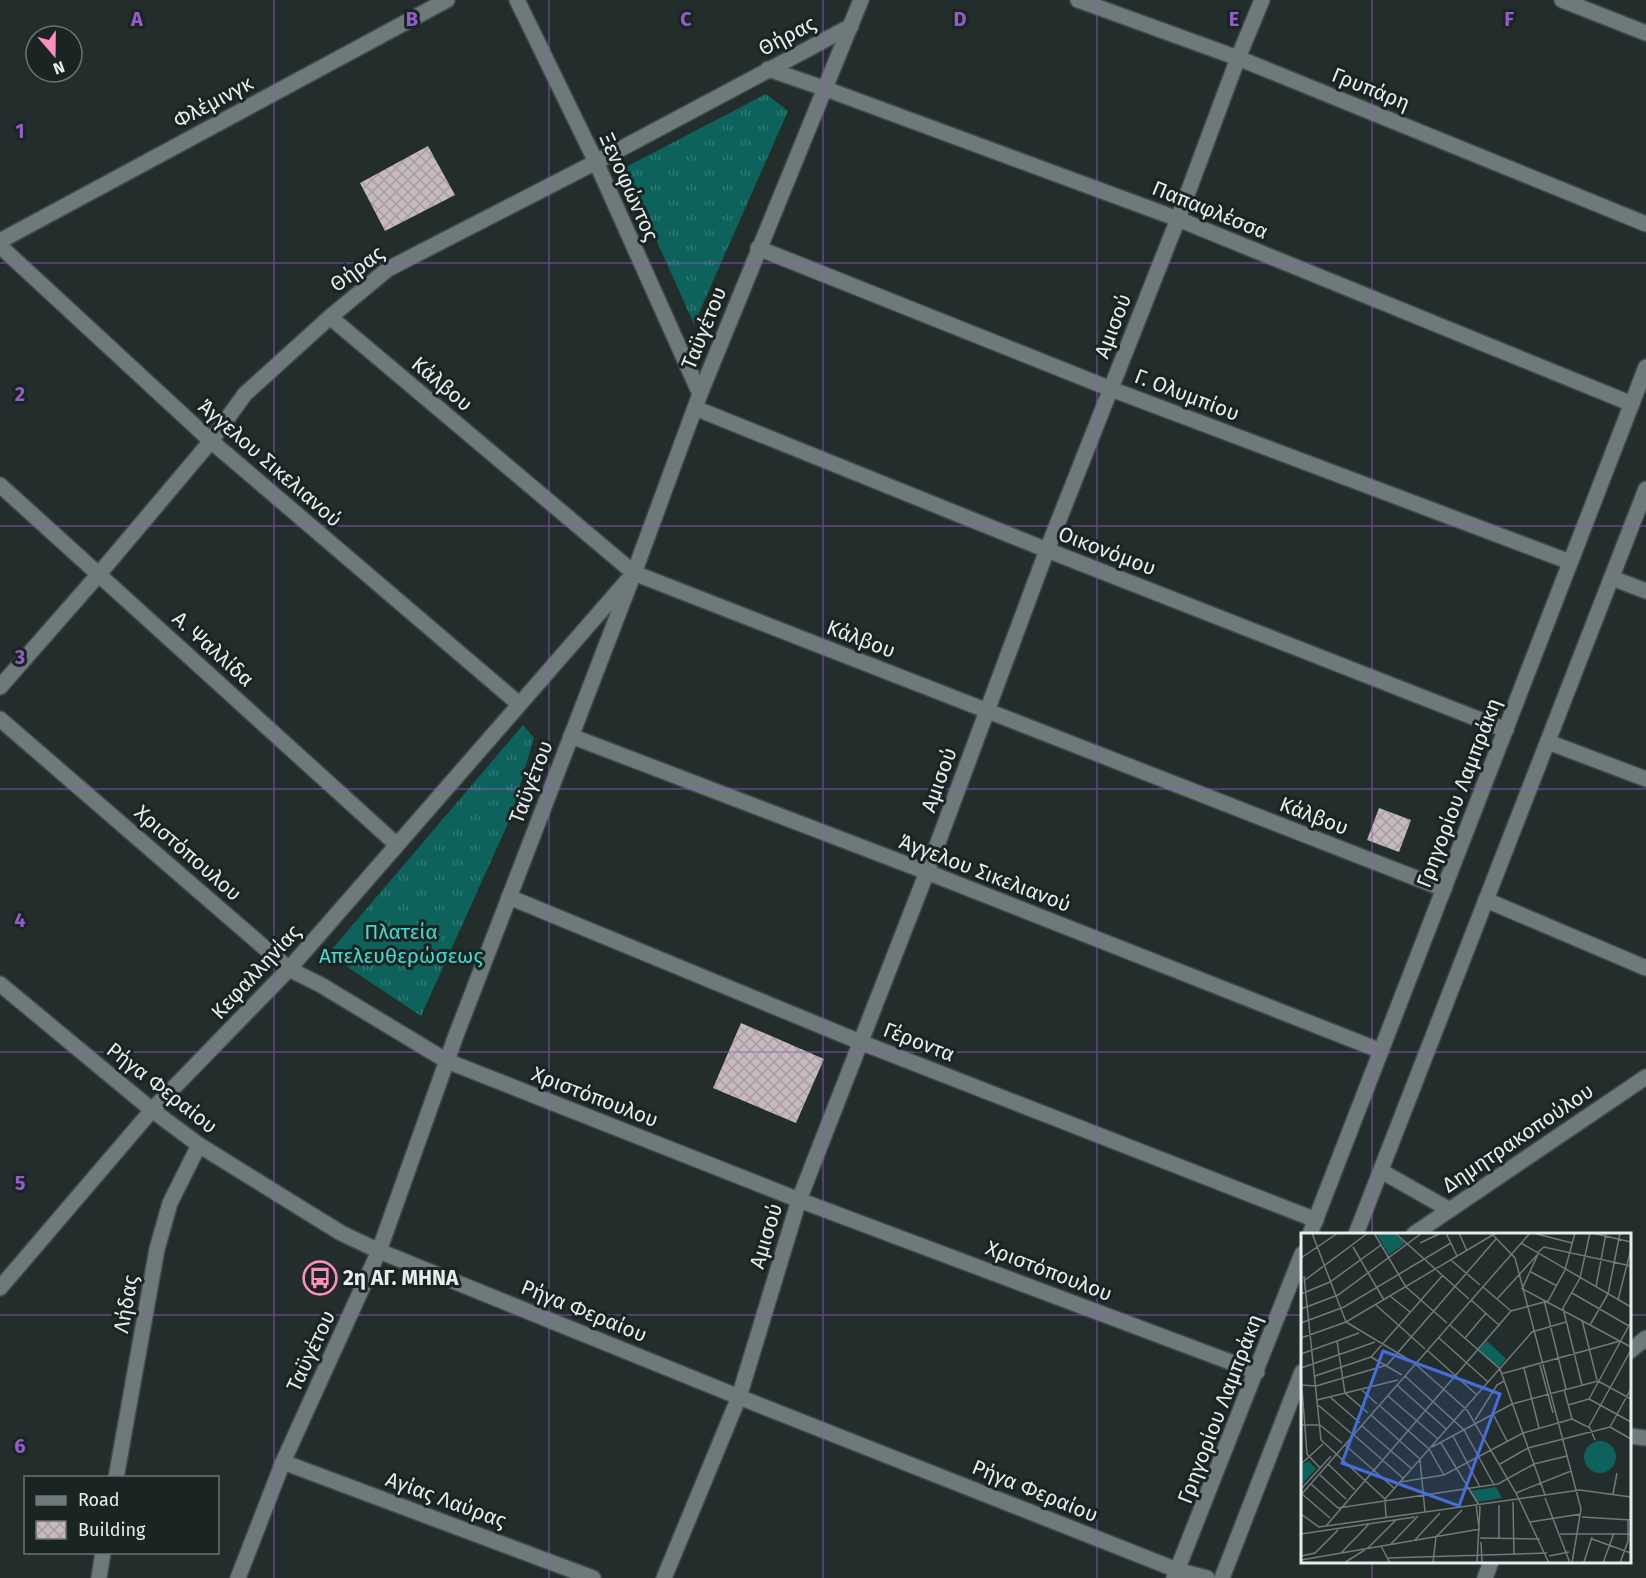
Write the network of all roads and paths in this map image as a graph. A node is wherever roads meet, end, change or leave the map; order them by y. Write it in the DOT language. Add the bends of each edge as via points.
graph roads {
  1 [pos="447,0"];
  2 [pos="517,0"];
  3 [pos="861,0"];
  4 [pos="1078,0"];
  5 [pos="1262,0"];
  6 [pos="1562,0"];
  7 [pos="851,26"];
  8 [pos="1646,33"];
  9 [pos="1238,58"];
  10 [pos="768,69"];
  11 [pos="826,89"];
  12 [pos="596,162"];
  13 [pos="1178,219"];
  14 [pos="1646,224"];
  15 [pos="0,241"];
  16 [pos="0,246"];
  17 [pos="758,248"];
  18 [pos="330,317"];
  19 [pos="1646,367"];
  20 [pos="1112,389"];
  21 [pos="698,401"];
  22 [pos="1632,404"];
  23 [pos="211,441"];
  24 [pos="0,484"];
  25 [pos="1646,489"];
  26 [pos="1047,550"];
  27 [pos="1570,562"];
  28 [pos="634,573"];
  29 [pos="99,574"];
  30 [pos="1612,578"];
  31 [pos="1646,591"];
  32 [pos="0,687"];
  33 [pos="519,704"];
  34 [pos="987,710"];
  35 [pos="0,718"];
  36 [pos="1506,730"];
  37 [pos="572,736"];
  38 [pos="1548,742"];
  39 [pos="1646,779"];
  40 [pos="397,845"];
  41 [pos="927,873"];
  42 [pos="1444,889"];
  43 [pos="509,897"];
  44 [pos="1486,900"];
  45 [pos="1646,968"];
  46 [pos="290,969"];
  47 [pos="0,984"];
  48 [pos="860,1042"];
  49 [pos="1381,1051"];
  50 [pos="447,1061"];
  51 [pos="1646,1077"];
  52 [pos="152,1110"];
  53 [pos="199,1145"];
  54 [pos="1381,1171"];
  55 [pos="799,1200"];
  56 [pos="1450,1210"];
  57 [pos="1313,1227"];
  58 [pos="1356,1233"];
  59 [pos="1416,1233"];
  60 [pos="379,1251"];
  61 [pos="1301,1257"];
  62 [pos="0,1288"];
  63 [pos="1646,1338"];
  64 [pos="1631,1349"];
  65 [pos="1257,1372"];
  66 [pos="1301,1375"];
  67 [pos="739,1397"];
  68 [pos="1631,1436"];
  69 [pos="1646,1438"];
  70 [pos="283,1462"];
  71 [pos="116,1476"];
  72 [pos="103,1554"];
  73 [pos="1491,1563"];
  74 [pos="1176,1574"];
  75 [pos="99,1578"];
  76 [pos="238,1578"];
  77 [pos="593,1578"];
  78 [pos="664,1578"];
  79 [pos="1207,1578"];
  80 [pos="1222,1578"];
  81 [pos="1485,1578"];
  1 -- 15 [label="street, Φλέμινγκ"];
  2 -- 12 [label="street, Ξενοφώντος"];
  3 -- 7 [label="street, Ταϋγέτου"];
  4 -- 9 [label="street, Γρυπάρη"];
  5 -- 9 [label="street, Αμισού"];
  6 -- 8 [label="street"];
  7 -- 10 [label="street, Θήρας"];
  7 -- 11 [label="street, Ταϋγέτου"];
  9 -- 13 [label="street, Αμισού"];
  9 -- 14 [label="street, Γρυπάρη"];
  10 -- 11 [label="street, Παπαφλέσσα"];
  10 -- 12 [label="street, Θήρας"];
  11 -- 13 [label="street, Παπαφλέσσα"];
  11 -- 17 [label="street, Ταϋγέτου"];
  12 -- 18 [label="street, Θήρας" via="388,269"];
  12 -- 21 [label="street, Ξενοφώντος"];
  13 -- 20 [label="street, Αμισού"];
  13 -- 22 [label="street, Παπαφλέσσα"];
  16 -- 23 [label="street, Άγγελου Σικελιανού"];
  17 -- 20 [label="street, Γ. Ολυμπίου"];
  17 -- 21 [label="street, Ταϋγέτου"];
  18 -- 23 [label="street, Θήρας" via="245,394"];
  18 -- 28 [label="street, Κάλβου"];
  19 -- 22 [label="street, Γρηγορίου Λαμπράκη"];
  20 -- 26 [label="street, Αμισού"];
  20 -- 27 [label="street, Γ. Ολυμπίου"];
  21 -- 26 [label="street, Οικονόμου"];
  21 -- 28 [label="street, Ταϋγέτου"];
  22 -- 27 [label="street, Γρηγορίου Λαμπράκη"];
  23 -- 29 [label="street, Θήρας"];
  23 -- 33 [label="street, Άγγελου Σικελιανού"];
  24 -- 29 [label="street, Α. Ψαλλίδα"];
  25 -- 30 [label="street"];
  26 -- 34 [label="street, Αμισού"];
  26 -- 36 [label="street, Οικονόμου"];
  27 -- 36 [label="street, Γρηγορίου Λαμπράκη"];
  28 -- 33 [label="street, Κεφαλληνίας"];
  28 -- 34 [label="street, Κάλβου"];
  28 -- 37 [label="street, Ταϋγέτου"];
  29 -- 32 [label="street, Θήρας"];
  29 -- 40 [label="street, Α. Ψαλλίδα"];
  30 -- 31 [label="street"];
  30 -- 38 [label="street"];
  33 -- 40 [label="street, Κεφαλληνίας"];
  34 -- 41 [label="street, Αμισού"];
  34 -- 42 [label="street, Κάλβου"];
  35 -- 46 [label="street, Χριστόπουλου"];
  36 -- 42 [label="street, Γρηγορίου Λαμπράκη"];
  37 -- 41 [label="street, Άγγελου Σικελιανού"];
  37 -- 43 [label="street, Ταϋγέτου"];
  38 -- 39 [label="street"];
  38 -- 44 [label="street"];
  40 -- 46 [label="street, Κεφαλληνίας"];
  41 -- 48 [label="street, Αμισού"];
  41 -- 49 [label="street, Άγγελου Σικελιανού"];
  42 -- 49 [label="street, Γρηγορίου Λαμπράκη"];
  43 -- 48 [label="street, Γέροντα"];
  43 -- 50 [label="street, Ταϋγέτου"];
  44 -- 45 [label="street"];
  44 -- 54 [label="street"];
  46 -- 50 [label="street, Χριστόπουλου"];
  46 -- 52 [label="street, Κεφαλληνίας"];
  47 -- 52 [label="street, Ρήγα Φεραίου"];
  48 -- 55 [label="street, Αμισού"];
  48 -- 57 [label="street, Γέροντα"];
  49 -- 57 [label="street, Γρηγορίου Λαμπράκη"];
  50 -- 55 [label="street, Χριστόπουλου"];
  50 -- 60 [label="street, Ταϋγέτου"];
  51 -- 56 [label="street, Δημητρακοπούλου"];
  52 -- 53 [label="street, Ρήγα Φεραίου"];
  52 -- 62 [label="street, Κεφαλληνίας"];
  53 -- 60 [label="street, Ρήγα Φεραίου" via="341,1233"];
  53 -- 71 [label="street, Λήδας" via="170,1203 157,1249"];
  54 -- 56 [label="street"];
  54 -- 58 [label="street"];
  55 -- 65 [label="street, Χριστόπουλου"];
  55 -- 67 [label="street, Αμισού"];
  56 -- 59 [label="street, Δημητρακοπούλου"];
  60 -- 67 [label="street, Ρήγα Φεραίου"];
  60 -- 70 [label="street, Ταϋγέτου"];
  61 -- 65 [label="street, Γρηγορίου Λαμπράκη"];
  63 -- 64 [label="street"];
  65 -- 74 [label="street, Γρηγορίου Λαμπράκη"];
  66 -- 80 [label="street"];
  67 -- 74 [label="street, Ρήγα Φεραίου"];
  67 -- 78 [label="street, Αμισού"];
  68 -- 69 [label="street"];
  70 -- 76 [label="street, Ταϋγέτου"];
  70 -- 77 [label="street, Αγίας Λαύρας"];
  72 -- 75 [label="street"];
  73 -- 81 [label="street"];
  74 -- 79 [label="street, Ρήγα Φεραίου"];
}
